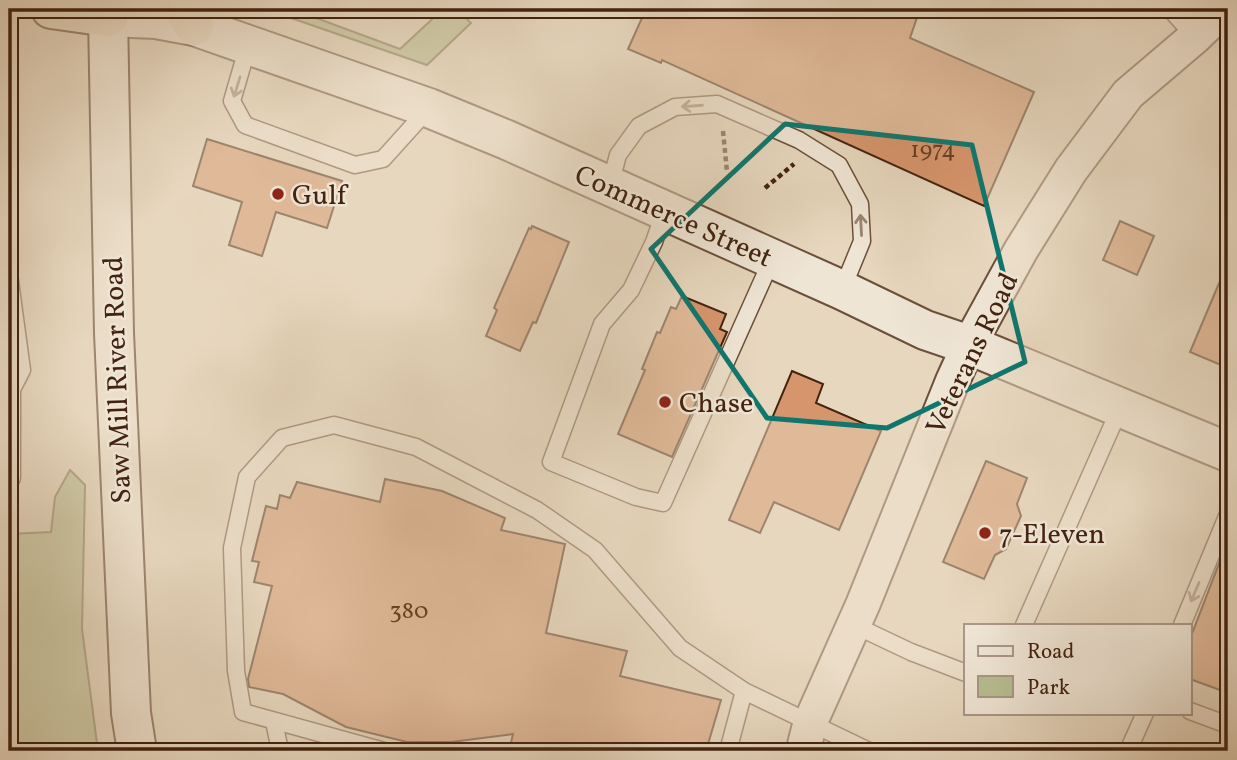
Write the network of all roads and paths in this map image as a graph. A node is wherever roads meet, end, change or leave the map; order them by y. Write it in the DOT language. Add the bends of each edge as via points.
graph roads {
  1 [pos="51,9"];
  2 [pos="1170,9"];
  3 [pos="1224,9"];
  4 [pos="107,13"];
  5 [pos="189,17"];
  6 [pos="1195,37"];
  7 [pos="248,46"];
  8 [pos="429,108"];
  9 [pos="723,127"];
  10 [pos="801,159"];
  11 [pos="727,172"];
  12 [pos="610,187"];
  13 [pos="765,188"];
  14 [pos="666,209"];
  15 [pos="772,258"];
  16 [pos="9,274"];
  17 [pos="842,290"];
  18 [pos="969,345"];
  19 [pos="10,394"];
  20 [pos="1120,408"];
  21 [pos="1228,452"];
  22 [pos="9,478"];
  23 [pos="1228,514"];
  24 [pos="1024,624"];
  25 [pos="1182,624"];
  26 [pos="854,625"];
  27 [pos="964,672"];
  28 [pos="744,691"];
  29 [pos="1192,711"];
  30 [pos="1145,714"];
  31 [pos="274,721"];
  32 [pos="1228,725"];
  33 [pos="807,737"];
  34 [pos="137,751"];
  35 [pos="280,751"];
  36 [pos="384,751"];
  37 [pos="728,751"];
  38 [pos="869,751"];
  39 [pos="1128,751"];
  1 -- 4 [label="highway"];
  2 -- 6 [label="lane"];
  3 -- 6 [label="street, Veterans Road"];
  4 -- 5 [label="street, Commerce Street" via="156,19"];
  4 -- 34 [label="street, Saw Mill River Road" via="114,333 131,713"];
  5 -- 7 [label="street, Commerce Street"];
  6 -- 18 [label="street, Veterans Road" via="1128,94 1071,170"];
  7 -- 8 [label="street, Commerce Street"];
  7 -- 8 [label="lane, one-way" via="232,101 245,125 355,165 383,159"];
  8 -- 12 [label="street, Commerce Street"];
  9 -- 11 [label="path"];
  10 -- 13 [label="path"];
  12 -- 14 [label="street, Commerce Street"];
  17 -- 12 [label="lane, one-way" via="862,241 860,204 839,165 799,139 717,104 675,107 639,125 618,155"];
  14 -- 15 [label="street, Commerce Street"];
  14 -- 15 [label="lane" via="631,290 602,324 551,462 636,497 663,503"];
  15 -- 17 [label="street, Commerce Street"];
  16 -- 19 [label="lane" via="22,370"];
  17 -- 18 [label="street, Commerce Street" via="925,330"];
  18 -- 20 [label="street, Commerce Street"];
  18 -- 26 [label="street, Veterans Road"];
  19 -- 22 [label="lane"];
  20 -- 21 [label="street, Commerce Street"];
  20 -- 24 [label="lane"];
  23 -- 25 [label="lane, one-way"];
  26 -- 27 [label="lane"];
  26 -- 33 [label="street, Veterans Road"];
  28 -- 31 [label="lane" via="680,648 595,551 537,510 416,447 334,425 282,438 247,477 232,548 236,671 243,712"];
  28 -- 33 [label="lane"];
  28 -- 37 [label="lane"];
  29 -- 32 [label="lane"];
  30 -- 39 [label="lane"];
  31 -- 35 [label="lane"];
  31 -- 36 [label="lane"];
  33 -- 38 [label="lane"];
}
